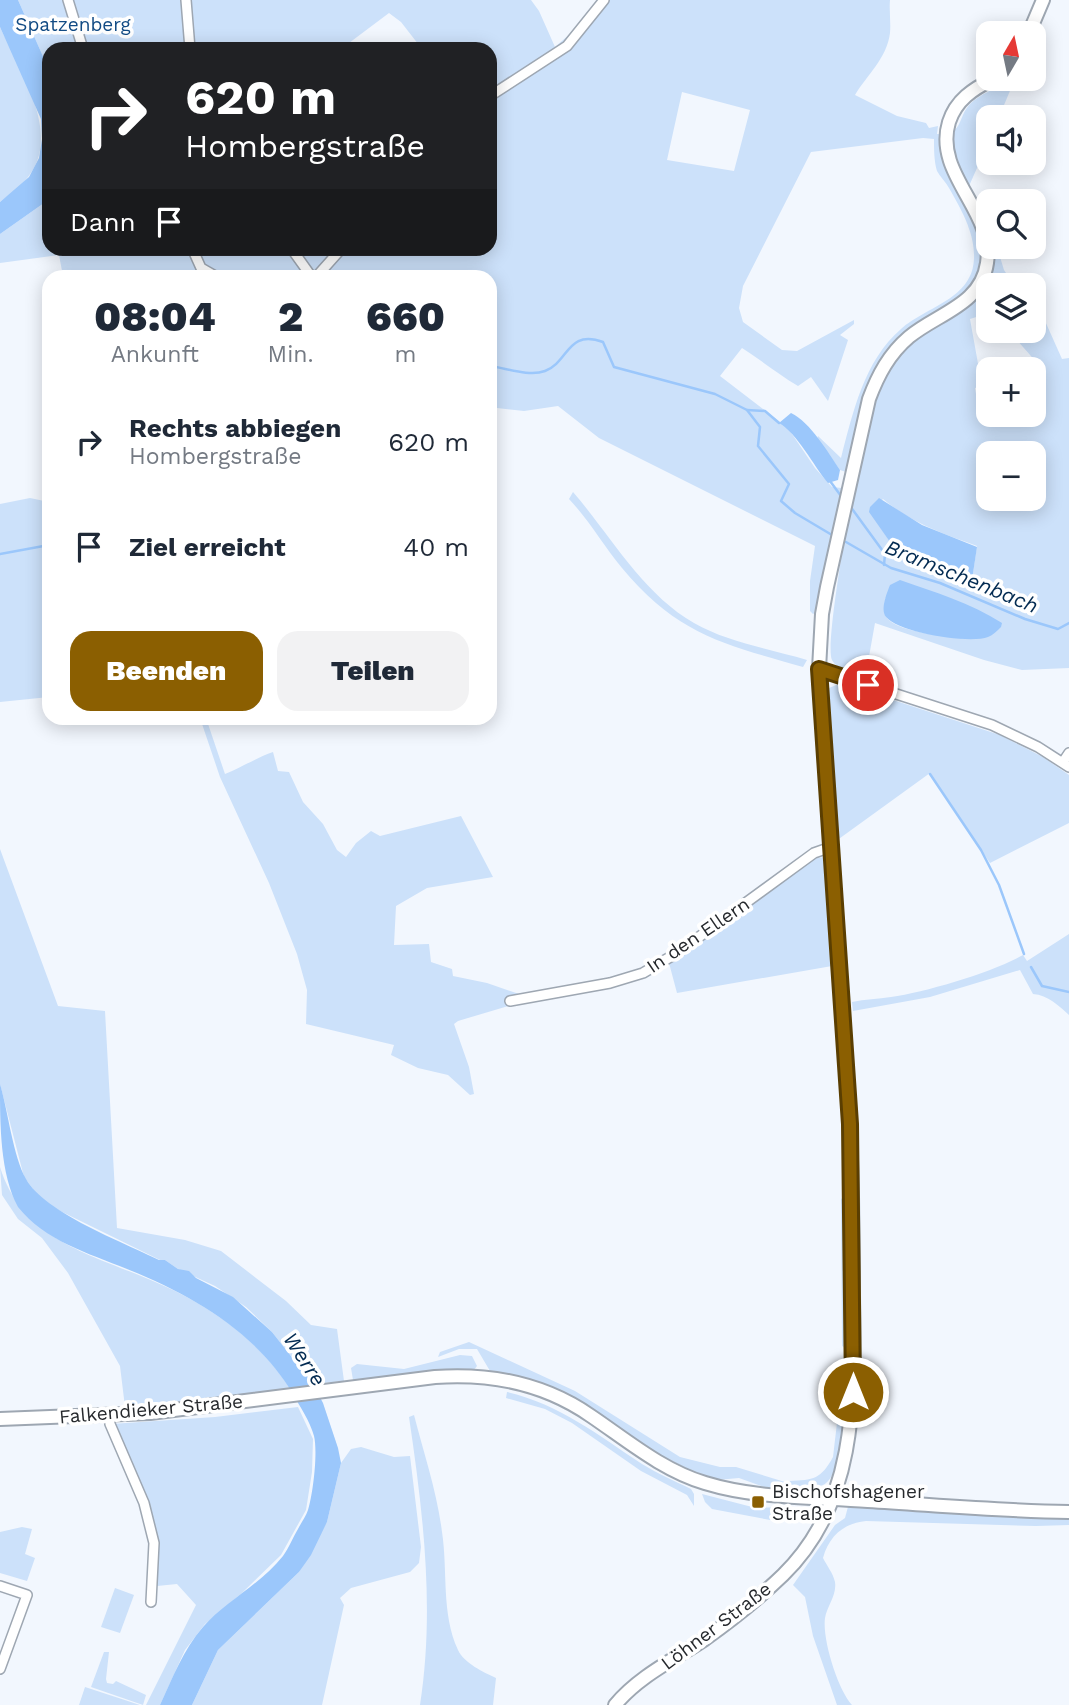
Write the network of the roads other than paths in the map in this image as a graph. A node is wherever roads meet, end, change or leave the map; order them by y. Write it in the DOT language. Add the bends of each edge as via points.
graph roads {
  1 [pos="68,0"];
  2 [pos="186,0"];
  3 [pos="604,0"];
  4 [pos="1043,0"];
  5 [pos="1034,21"];
  6 [pos="81,42"];
  7 [pos="189,42"];
  8 [pos="976,89"];
  9 [pos="497,91"];
  10 [pos="335,256"];
  11 [pos="322,270"];
  12 [pos="819,669"];
  13 [pos="1069,753"];
  14 [pos="1066,765"];
  15 [pos="831,846"];
  16 [pos="510,1001"];
  17 [pos="109,1416"];
  18 [pos="0,1419"];
  19 [pos="832,1499"];
  20 [pos="1069,1512"];
  21 [pos="0,1586"];
  22 [pos="151,1601"];
  23 [pos="0,1669"];
  24 [pos="615,1705"];
  1 -- 6 [label="street"];
  2 -- 7 [label="street"];
  3 -- 9 [label="street" via="567,46"];
  4 -- 5 [label="main road"];
  8 -- 12 [label="main road, Löhner Straße" via="950,119 946,141 950,161 985,235 986,272 968,300 911,336 881,370 869,399 825,594"];
  10 -- 11 [label="street"];
  12 -- 14 [label="street" via="992,725"];
  12 -- 15 [label="main road, Löhner Straße"];
  13 -- 14 [label="street"];
  15 -- 16 [label="street, In den Ellern" via="814,853 643,973"];
  15 -- 19 [label="main road, Löhner Straße" via="850,1124 854,1336 849,1446"];
  17 -- 18 [label="main road, Falkendieker Straße"];
  17 -- 19 [label="main road, Falkendieker Straße" via="460,1375 506,1380 567,1401 642,1452 701,1482 746,1492"];
  17 -- 22 [label="street" via="144,1503 154,1543"];
  19 -- 20 [label="main road"];
  19 -- 24 [label="main road, Löhner Straße" via="793,1565 755,1601 645,1678"];
  21 -- 23 [label="street" via="27,1595"];
}
